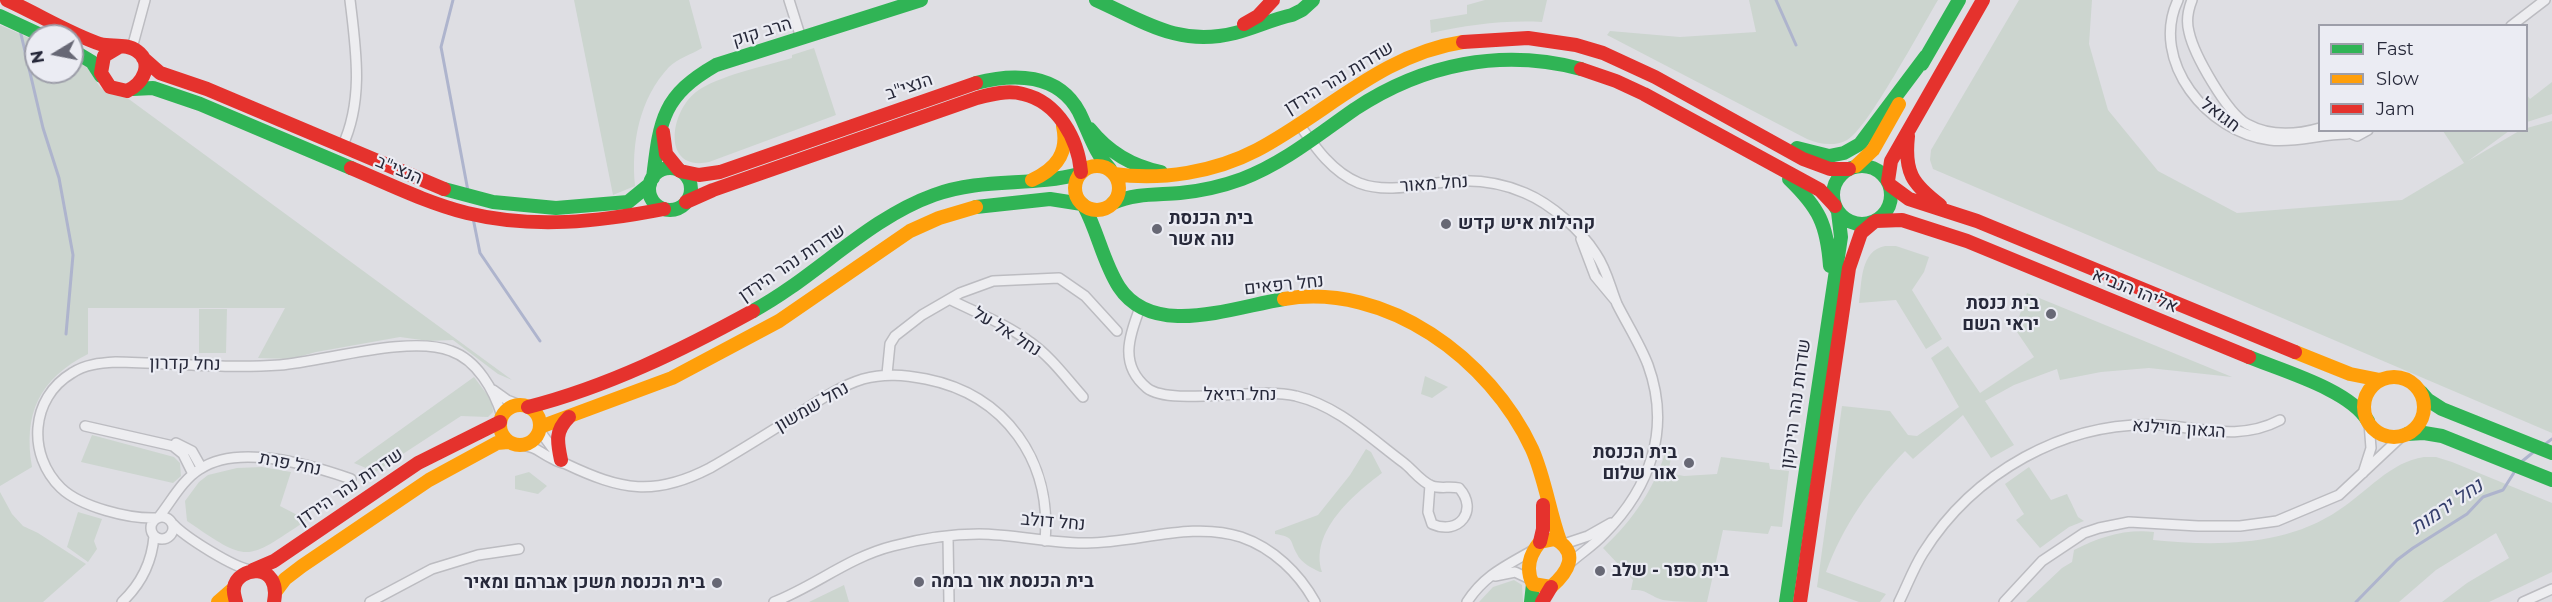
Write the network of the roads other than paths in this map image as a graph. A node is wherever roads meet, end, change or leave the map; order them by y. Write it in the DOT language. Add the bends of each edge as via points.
graph roads {
  1 [pos="7,0"];
  2 [pos="145,0"];
  3 [pos="350,0"];
  4 [pos="789,0"];
  5 [pos="921,0"];
  6 [pos="1274,0"];
  7 [pos="1959,0"];
  8 [pos="1983,0"];
  9 [pos="2178,0"];
  10 [pos="2192,0"];
  11 [pos="2545,0"];
  12 [pos="1099,1"];
  13 [pos="1310,2"];
  14 [pos="1291,15"];
  15 [pos="0,16"];
  16 [pos="2514,24"];
  17 [pos="24,27"];
  18 [pos="1211,37"];
  19 [pos="801,38"];
  20 [pos="125,47"];
  21 [pos="1926,56"];
  22 [pos="84,57"];
  23 [pos="142,58"];
  24 [pos="101,76"];
  25 [pos="134,89"];
  26 [pos="666,112"];
  27 [pos="1080,115"];
  28 [pos="1060,119"];
  29 [pos="1912,123"];
  30 [pos="1299,124"];
  31 [pos="2318,128"];
  32 [pos="2365,132"];
  33 [pos="2345,133"];
  34 [pos="1764,136"];
  35 [pos="1311,141"];
  36 [pos="342,147"];
  37 [pos="1774,166"];
  38 [pos="1852,168"];
  39 [pos="679,170"];
  40 [pos="1112,172"];
  41 [pos="1181,172"];
  42 [pos="1080,173"];
  43 [pos="1030,180"];
  44 [pos="651,181"];
  45 [pos="1889,183"];
  46 [pos="686,202"];
  47 [pos="1083,205"];
  48 [pos="1110,205"];
  49 [pos="664,208"];
  50 [pos="1837,209"];
  51 [pos="1947,210"];
  52 [pos="1875,221"];
  53 [pos="1103,246"];
  54 [pos="1832,290"];
  55 [pos="951,300"];
  56 [pos="1140,308"];
  57 [pos="1117,331"];
  58 [pos="887,374"];
  59 [pos="2380,380"];
  60 [pos="490,387"];
  61 [pos="2421,392"];
  62 [pos="1083,397"];
  63 [pos="524,406"];
  64 [pos="578,412"];
  65 [pos="501,419"];
  66 [pos="2280,420"];
  67 [pos="2368,422"];
  68 [pos="85,426"];
  69 [pos="539,428"];
  70 [pos="2403,435"];
  71 [pos="156,441"];
  72 [pos="514,443"];
  73 [pos="2552,453"];
  74 [pos="563,462"];
  75 [pos="201,467"];
  76 [pos="1540,470"];
  77 [pos="193,474"];
  78 [pos="2362,474"];
  79 [pos="351,479"];
  80 [pos="2552,480"];
  81 [pos="1430,485"];
  82 [pos="173,500"];
  83 [pos="127,516"];
  84 [pos="157,518"];
  85 [pos="172,522"];
  86 [pos="1613,522"];
  87 [pos="159,536"];
  88 [pos="948,537"];
  89 [pos="189,538"];
  90 [pos="1045,541"];
  91 [pos="1562,542"];
  92 [pos="1538,546"];
  93 [pos="519,549"];
  94 [pos="213,552"];
  95 [pos="1570,563"];
  96 [pos="252,570"];
  97 [pos="1487,579"];
  98 [pos="1532,581"];
  99 [pos="234,586"];
  100 [pos="1551,587"];
  101 [pos="2552,590"];
  102 [pos="275,599"];
  103 [pos="122,602"];
  104 [pos="218,602"];
  105 [pos="236,602"];
  106 [pos="370,602"];
  107 [pos="774,602"];
  108 [pos="949,602"];
  109 [pos="1314,602"];
  110 [pos="1467,602"];
  111 [pos="1531,602"];
  112 [pos="1542,602"];
  113 [pos="1786,602"];
  114 [pos="1800,602"];
  115 [pos="1899,602"];
  116 [pos="2004,602"];
  117 [pos="2523,602"];
  1 -- 20 [label="main road" via="96,42"];
  2 -- 20 [label="street"];
  3 -- 36 [label="street" via="357,85"];
  4 -- 19 [label="street"];
  5 -- 19 [label="main road, הרב קוק"];
  6 -- 14 [label="main road" via="1282,12"];
  6 -- 18 [label="main road" via="1251,21"];
  7 -- 21 [label="main road"];
  8 -- 29 [label="main road"];
  9 -- 33 [label="street, חגואל" via="2169,25 2175,60 2192,93 2215,116 2241,132 2269,140"];
  10 -- 31 [label="street, חגואל" via="2189,33 2233,114 2246,124 2271,132"];
  11 -- 16 [label="street"];
  12 -- 18 [label="main road" via="1160,31"];
  13 -- 14 [label="main road" via="1301,13"];
  14 -- 18 [label="main road" via="1233,35"];
  15 -- 17 [label="main road"];
  19 -- 26 [label="main road, הרב קוק" via="716,64 697,74 674,96"];
  20 -- 23 [label="main road"];
  20 -- 24 [label="main road" via="109,51 102,59"];
  21 -- 34 [label="main road" via="1860,144 1848,153 1815,154"];
  21 -- 38 [label="main road" via="1873,150"];
  22 -- 24 [label="main road"];
  23 -- 25 [label="main road" via="144,76"];
  23 -- 36 [label="main road, הנצי\"ב" via="160,73"];
  24 -- 25 [label="main road" via="116,90"];
  25 -- 49 [label="main road, הנצי\"ב" via="153,88 200,104 411,195 467,213 529,223 572,223"];
  26 -- 39 [label="main road, הרב קוק" via="663,145"];
  26 -- 44 [label="main road, הרב קוק" via="656,138"];
  27 -- 39 [label="main road, הנצי\"ב" via="1072,101 1046,81 1018,75 996,77 720,172 703,175"];
  27 -- 40 [label="main road, הנצי\"ב" via="1094,149"];
  27 -- 41 [label="main road" via="1101,143 1117,156 1148,170"];
  28 -- 42 [label="main road, הנצי\"ב" via="1073,138"];
  28 -- 43 [label="main road" via="1066,137 1061,161"];
  28 -- 46 [label="main road, הנצי\"ב" via="1036,98 1013,92 989,94"];
  29 -- 45 [label="main road" via="1891,161"];
  29 -- 51 [label="main road" via="1906,148 1910,177 1923,193"];
  30 -- 34 [label="main road, שדרות נהר הירדן" via="1345,91 1406,57 1457,43 1506,37 1566,43 1604,54"];
  30 -- 35 [label="street, נחל מאור"];
  30 -- 41 [label="main road, שדרות נהר הירדן" via="1234,160"];
  32 -- 33 [label="street, חגואל" via="2358,136"];
  34 -- 38 [label="main road, שדרות נהר הירדן" via="1818,166"];
  35 -- 37 [label="main road, שדרות נהר הירדן" via="1378,95 1416,76 1465,63 1523,59 1564,64 1619,82"];
  35 -- 48 [label="main road, שדרות נהר הירדן" via="1260,172 1225,185 1186,193 1129,196"];
  35 -- 86 [label="street, נחל מאור" via="1336,169 1360,184 1378,188 1458,181 1507,186 1546,206 1579,234 1595,276 1617,302 1657,394 1657,438 1652,462 1642,485"];
  36 -- 44 [label="main road, הנצי\"ב" via="435,187 514,205 577,208 628,202"];
  37 -- 50 [label="main road, שדרות נהר הירדן" via="1820,190"];
  37 -- 54 [label="main road" via="1809,198 1823,217"];
  38 -- 45 [label="main road" via="1875,169"];
  38 -- 50 [label="main road" via="1834,186"];
  39 -- 44 [label="main road" via="664,169"];
  39 -- 46 [label="main road" via="691,185"];
  40 -- 41 [label="main road, שדרות נהר הירדן" via="1143,178"];
  40 -- 42 [label="main road" via="1093,166"];
  40 -- 48 [label="main road" via="1119,188"];
  42 -- 43 [label="main road, שדרות נהר הירדן" via="1053,181"];
  42 -- 47 [label="main road" via="1075,188"];
  43 -- 63 [label="main road, שדרות נהר הירדן" via="961,187 916,203 774,299 665,358 578,393"];
  44 -- 49 [label="main road" via="654,201"];
  45 -- 51 [label="main road, אליהו הנביא" via="1908,199"];
  45 -- 52 [label="main road" via="1890,204"];
  46 -- 49 [label="main road" via="677,208"];
  47 -- 48 [label="main road" via="1097,210"];
  47 -- 53 [label="main road"];
  47 -- 64 [label="main road" via="1065,198 1009,201 965,208 928,221 751,338 672,378"];
  48 -- 53 [label="main road"];
  50 -- 52 [label="main road" via="1853,223"];
  50 -- 54 [label="main road, שדרות נהר הירקון" via="1841,237"];
  51 -- 59 [label="main road, אליהו הנביא" via="2337,371"];
  52 -- 67 [label="main road, אליהו הנביא" via="1902,220 1966,241 2166,322 2334,392 2357,407"];
  52 -- 114 [label="main road, שדרות נהר הירקון" via="1861,233 1849,268"];
  53 -- 56 [label="main road" via="1108,268"];
  54 -- 113 [label="main road, שדרות נהר הירקון"];
  55 -- 57 [label="street" via="972,287 993,281 1059,278 1085,296"];
  55 -- 58 [label="street" via="922,315 895,336 890,344"];
  55 -- 62 [label="street, נחל אל על" via="1030,342"];
  56 -- 76 [label="main road, נחל רפאים" via="1166,315 1195,316 1320,296 1374,305 1468,361 1514,414"];
  56 -- 81 [label="street, נחל רזיאל" via="1129,338 1128,355 1136,376 1149,390 1177,396 1253,392 1295,396 1349,420"];
  58 -- 74 [label="street, נחל שמשון" via="836,390 688,479 642,487 618,484 602,481"];
  58 -- 90 [label="street, נחל שמשון" via="954,387 984,401 1006,421 1037,471 1046,512"];
  59 -- 61 [label="main road" via="2403,378"];
  59 -- 67 [label="main road" via="2365,398"];
  60 -- 63 [label="street, נחל קדרון" via="507,400"];
  60 -- 65 [label="street, נחל קדרון"];
  60 -- 83 [label="street, נחל קדרון" via="472,363 458,353 428,345 279,365 116,362 81,368 64,378 46,400 38,429 38,451 53,479 73,497"];
  61 -- 70 [label="main road" via="2423,415 2416,427"];
  61 -- 73 [label="main road" via="2433,404"];
  63 -- 65 [label="main road" via="510,408"];
  63 -- 69 [label="main road" via="537,416"];
  64 -- 69 [label="main road"];
  64 -- 74 [label="main road" via="562,424 555,436"];
  65 -- 72 [label="main road" via="501,432"];
  65 -- 96 [label="main road, שדרות נהר הירדן" via="418,463 292,549"];
  66 -- 115 [label="street, הגאון מוילנא" via="2255,430 2226,433 2124,425 2069,437 2037,450 1993,479 1950,518 1923,553"];
  67 -- 70 [label="main road" via="2381,434"];
  67 -- 78 [label="street" via="2371,448"];
  68 -- 71 [label="street"];
  69 -- 72 [label="main road" via="532,441"];
  69 -- 74 [label="street, נחל שמשון"];
  70 -- 78 [label="street"];
  70 -- 80 [label="main road" via="2434,434"];
  71 -- 75 [label="street" via="184,446"];
  71 -- 77 [label="street" via="180,451"];
  72 -- 74 [label="street, נחל שמשון" via="536,447 553,460"];
  72 -- 102 [label="main road, שדרות נהר הירדן" via="497,443 429,480 285,579"];
  75 -- 77 [label="street, נחל פרת"];
  75 -- 79 [label="street, נחל פרת" via="253,456"];
  76 -- 91 [label="main road, נחל רפאים"];
  76 -- 92 [label="main road, נחל רפאים" via="1544,516"];
  77 -- 82 [label="street, נחל פרת"];
  78 -- 116 [label="street" via="2339,495 2277,520 2198,526 2129,522 2099,528 2047,557"];
  81 -- 81 [label="street" via="1428,512 1432,524 1448,528 1456,525 1467,512 1466,496 1459,488"];
  82 -- 84 [label="street, נחל פרת"];
  82 -- 85 [label="street"];
  83 -- 84 [label="street, נחל קדרון"];
  83 -- 87 [label="street, נחל קדרון"];
  84 -- 85 [label="street" via="165,517"];
  84 -- 87 [label="street" via="151,525"];
  85 -- 87 [label="street" via="173,532"];
  85 -- 89 [label="street"];
  86 -- 91 [label="street, נחל מאור" via="1588,536"];
  86 -- 95 [label="street, נחל מאור"];
  87 -- 89 [label="street"];
  87 -- 103 [label="street" via="139,583"];
  88 -- 90 [label="street, נחל דולב" via="978,534"];
  88 -- 107 [label="street, נחל דולב" via="870,553"];
  88 -- 108 [label="street"];
  89 -- 94 [label="street"];
  90 -- 109 [label="street, נחל דולב" via="1110,543 1197,532 1241,537 1283,561"];
  91 -- 92 [label="main road" via="1551,539"];
  91 -- 95 [label="main road" via="1568,549"];
  92 -- 97 [label="street"];
  92 -- 98 [label="main road" via="1530,559"];
  93 -- 106 [label="street" via="432,569"];
  94 -- 96 [label="street"];
  94 -- 99 [label="street" via="229,570"];
  95 -- 100 [label="main road" via="1562,578"];
  96 -- 99 [label="main road, שדרות נהר הירדן" via="241,575"];
  96 -- 102 [label="main road" via="270,576"];
  97 -- 98 [label="street" via="1509,572"];
  97 -- 110 [label="street"];
  98 -- 100 [label="main road"];
  98 -- 111 [label="main road"];
  99 -- 104 [label="main road"];
  99 -- 105 [label="main road"];
  100 -- 112 [label="main road"];
  101 -- 117 [label="street"];
}
